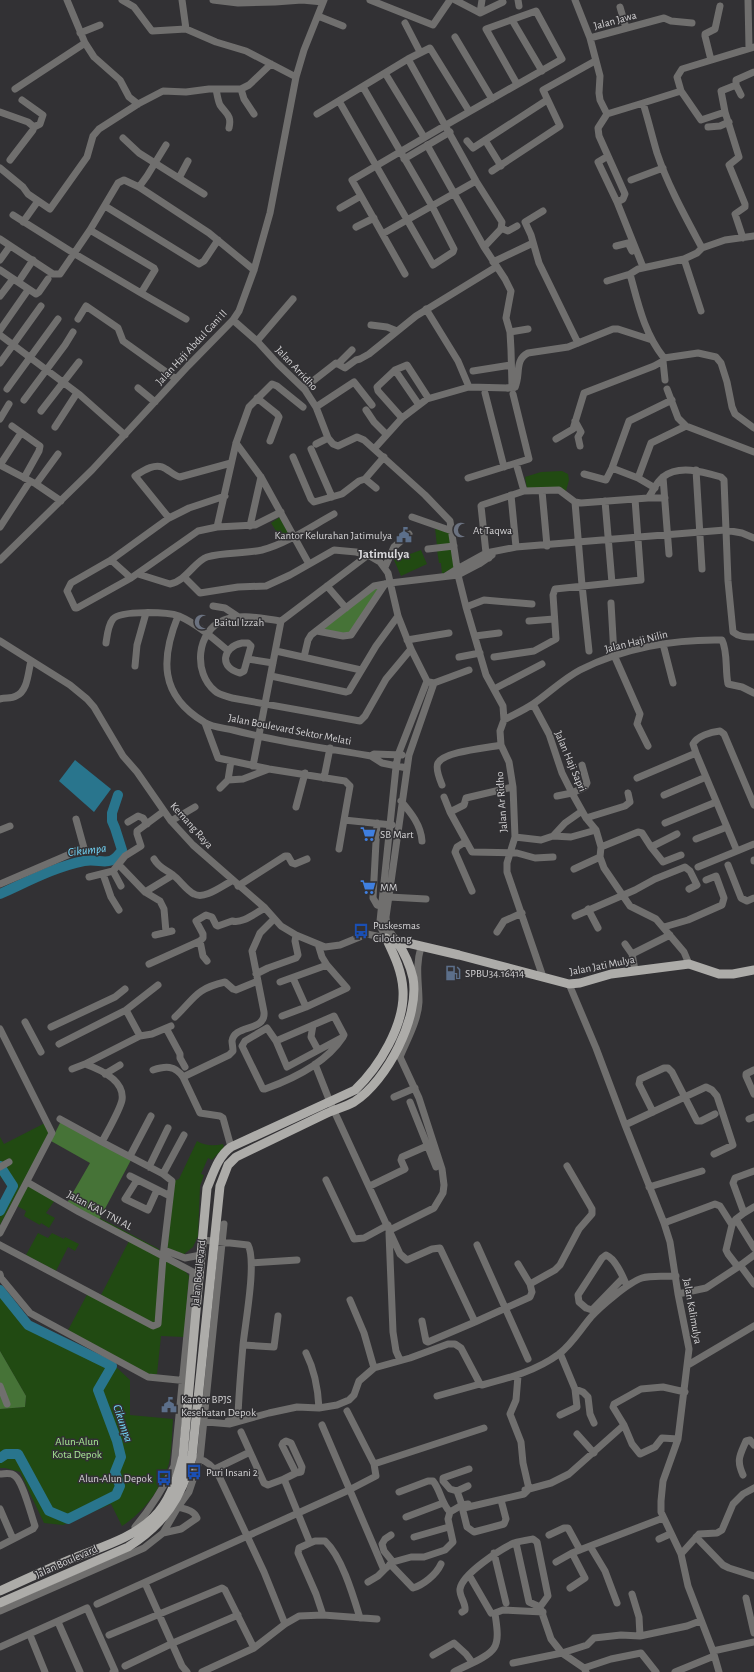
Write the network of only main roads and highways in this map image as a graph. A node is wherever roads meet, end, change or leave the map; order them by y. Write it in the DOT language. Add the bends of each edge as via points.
graph roads {
  1 [pos="386,938"];
  2 [pos="396,940"];
  3 [pos="411,944"];
  4 [pos="404,952"];
  5 [pos="754,970"];
  6 [pos="332,1106"];
  7 [pos="192,1458"];
  8 [pos="0,1591"];
  9 [pos="0,1603"];
  1 -- 2 [label="main road, Jalan Jati Mulya"];
  1 -- 6 [label="main road, Jalan Boulevard" via="401,974 403,1005 399,1020 389,1043 367,1078"];
  2 -- 3 [label="main road, Jalan Jati Mulya"];
  2 -- 4 [label="main road, Jalan Boulevard"];
  3 -- 4 [label="main road"];
  3 -- 5 [label="main road, Jalan Jati Mulya" via="569,984 635,970 688,964 719,974"];
  4 -- 6 [label="main road, Jalan Boulevard" via="412,961 413,999 398,1055 372,1087 353,1102"];
  6 -- 7 [label="main road, Jalan Boulevard" via="236,1157 228,1165 220,1186 201,1420"];
  6 -- 7 [label="main road, Jalan Boulevard" via="231,1147 225,1151 217,1164 207,1188 186,1381"];
  7 -- 8 [label="main road, Jalan Boulevard" via="179,1474 155,1516 138,1529 121,1539"];
  7 -- 9 [label="main road, Jalan Boulevard" via="184,1485 170,1510 140,1539"];
}
